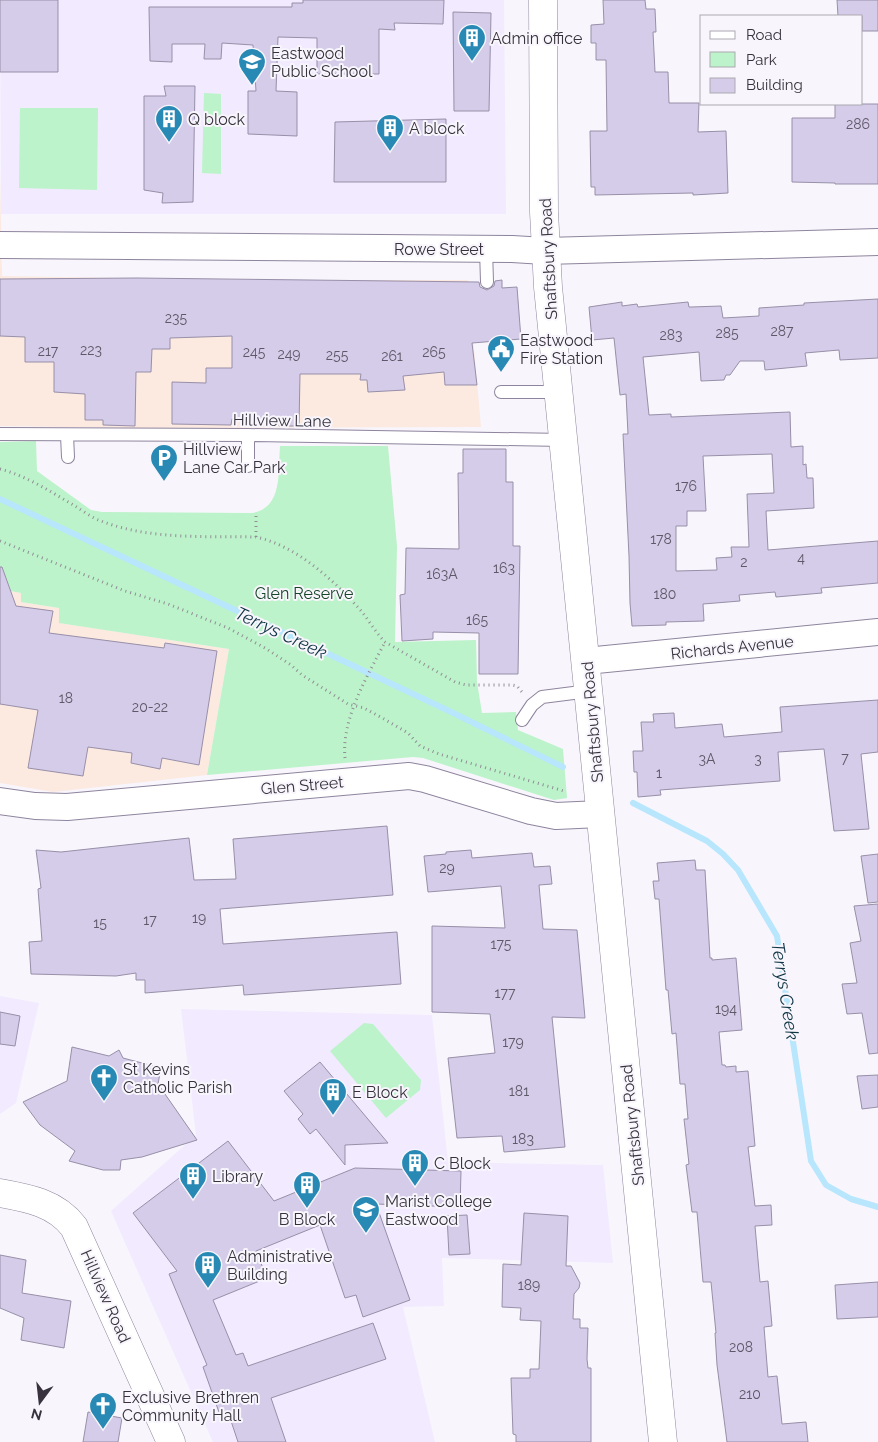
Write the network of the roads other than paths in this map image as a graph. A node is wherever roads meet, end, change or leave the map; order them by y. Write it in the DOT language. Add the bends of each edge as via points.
graph roads {
  1 [pos="543,0"];
  2 [pos="878,242"];
  3 [pos="0,245"];
  4 [pos="486,249"];
  5 [pos="545,251"];
  6 [pos="487,282"];
  7 [pos="501,392"];
  8 [pos="559,392"];
  9 [pos="0,434"];
  10 [pos="68,435"];
  11 [pos="248,435"];
  12 [pos="564,440"];
  13 [pos="68,457"];
  14 [pos="248,466"];
  15 [pos="878,632"];
  16 [pos="586,662"];
  17 [pos="589,691"];
  18 [pos="522,720"];
  19 [pos="0,802"];
  20 [pos="600,814"];
  21 [pos="0,1193"];
  22 [pos="171,1442"];
  23 [pos="663,1442"];
  1 -- 5 [label="street, Shaftsbury Road"];
  2 -- 5 [label="street, Rowe Street"];
  3 -- 4 [label="street, Rowe Street"];
  4 -- 5 [label="street, Rowe Street"];
  4 -- 6 [label="lane"];
  5 -- 8 [label="street, Shaftsbury Road"];
  7 -- 8 [label="lane"];
  8 -- 12 [label="street, Shaftsbury Road"];
  9 -- 10 [label="lane, Hillview Lane"];
  10 -- 11 [label="lane, Hillview Lane"];
  10 -- 13 [label="lane"];
  11 -- 12 [label="lane, Hillview Lane"];
  11 -- 14 [label="lane"];
  12 -- 16 [label="street, Shaftsbury Road"];
  15 -- 16 [label="street, Richards Avenue"];
  16 -- 17 [label="street, Shaftsbury Road"];
  17 -- 18 [label="lane" via="542,697 532,704"];
  17 -- 20 [label="street, Shaftsbury Road"];
  19 -- 20 [label="street, Glen Street" via="67,807 408,776 425,778 556,816"];
  20 -- 23 [label="street, Shaftsbury Road"];
  21 -- 22 [label="street, Hillview Road" via="49,1206 74,1227"];
}
